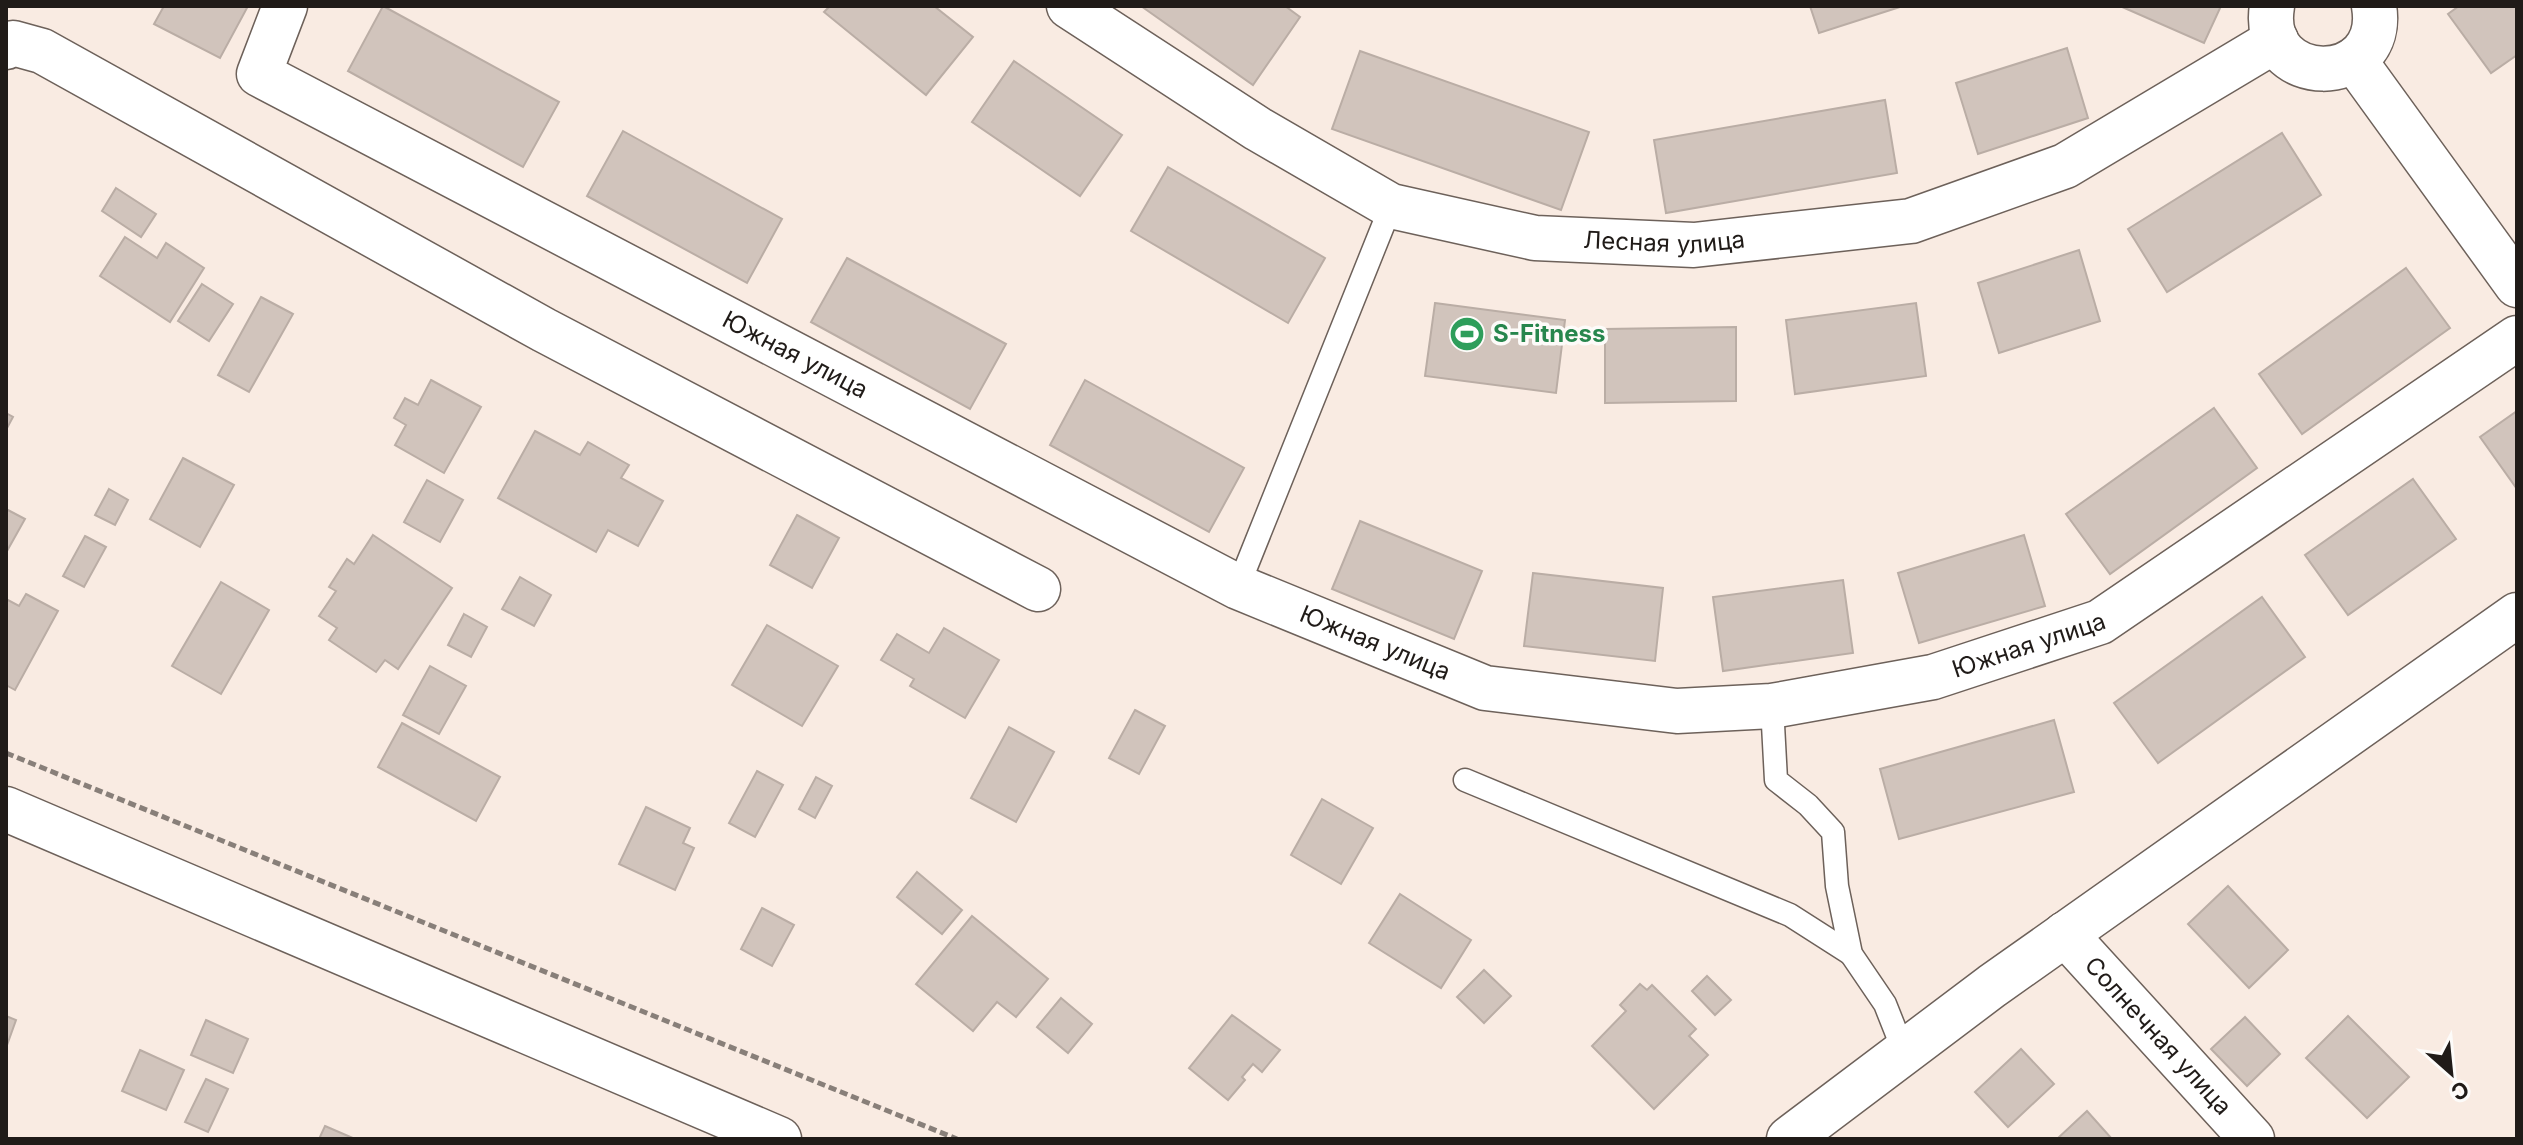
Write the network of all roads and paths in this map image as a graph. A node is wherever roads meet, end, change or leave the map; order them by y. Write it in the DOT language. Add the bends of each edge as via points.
graph roads {
  1 [pos="285,6"];
  2 [pos="1069,6"];
  3 [pos="2374,6"];
  4 [pos="2274,23"];
  5 [pos="6,47"];
  6 [pos="2354,60"];
  7 [pos="1391,206"];
  8 [pos="2517,285"];
  9 [pos="2517,338"];
  10 [pos="1238,587"];
  11 [pos="1038,589"];
  12 [pos="2517,615"];
  13 [pos="1772,706"];
  14 [pos="6,753"];
  15 [pos="1465,780"];
  16 [pos="6,809"];
  17 [pos="2065,934"];
  18 [pos="1851,954"];
  19 [pos="1904,1052"];
  20 [pos="779,1139"];
  21 [pos="957,1139"];
  22 [pos="1789,1139"];
  23 [pos="2252,1139"];
  1 -- 10 [label="street, Южная улица" via="259,74"];
  2 -- 7 [label="street, Лесная улица" via="1258,129"];
  3 -- 6 [label="street" via="2372,35"];
  4 -- 6 [label="street, Лесная улица" via="2288,56 2305,67 2326,70"];
  4 -- 7 [label="street, Лесная улица" via="2065,166 1911,221 1694,245 1535,238"];
  5 -- 11 [label="street" via="13,43 42,51 544,330"];
  6 -- 8 [label="street"];
  7 -- 10 [label="lane"];
  9 -- 13 [label="street, Южная улица" via="2100,622 1933,677"];
  10 -- 13 [label="street, Южная улица" via="1485,688 1677,711"];
  12 -- 17 [label="street"];
  13 -- 18 [label="lane" via="1776,780 1833,832"];
  14 -- 21 [label="path"];
  15 -- 18 [label="lane" via="1790,915"];
  16 -- 20 [label="street"];
  17 -- 19 [label="street"];
  17 -- 23 [label="street, Солнечная улица"];
  18 -- 19 [label="lane" via="1885,1004"];
  19 -- 22 [label="street"];
}
